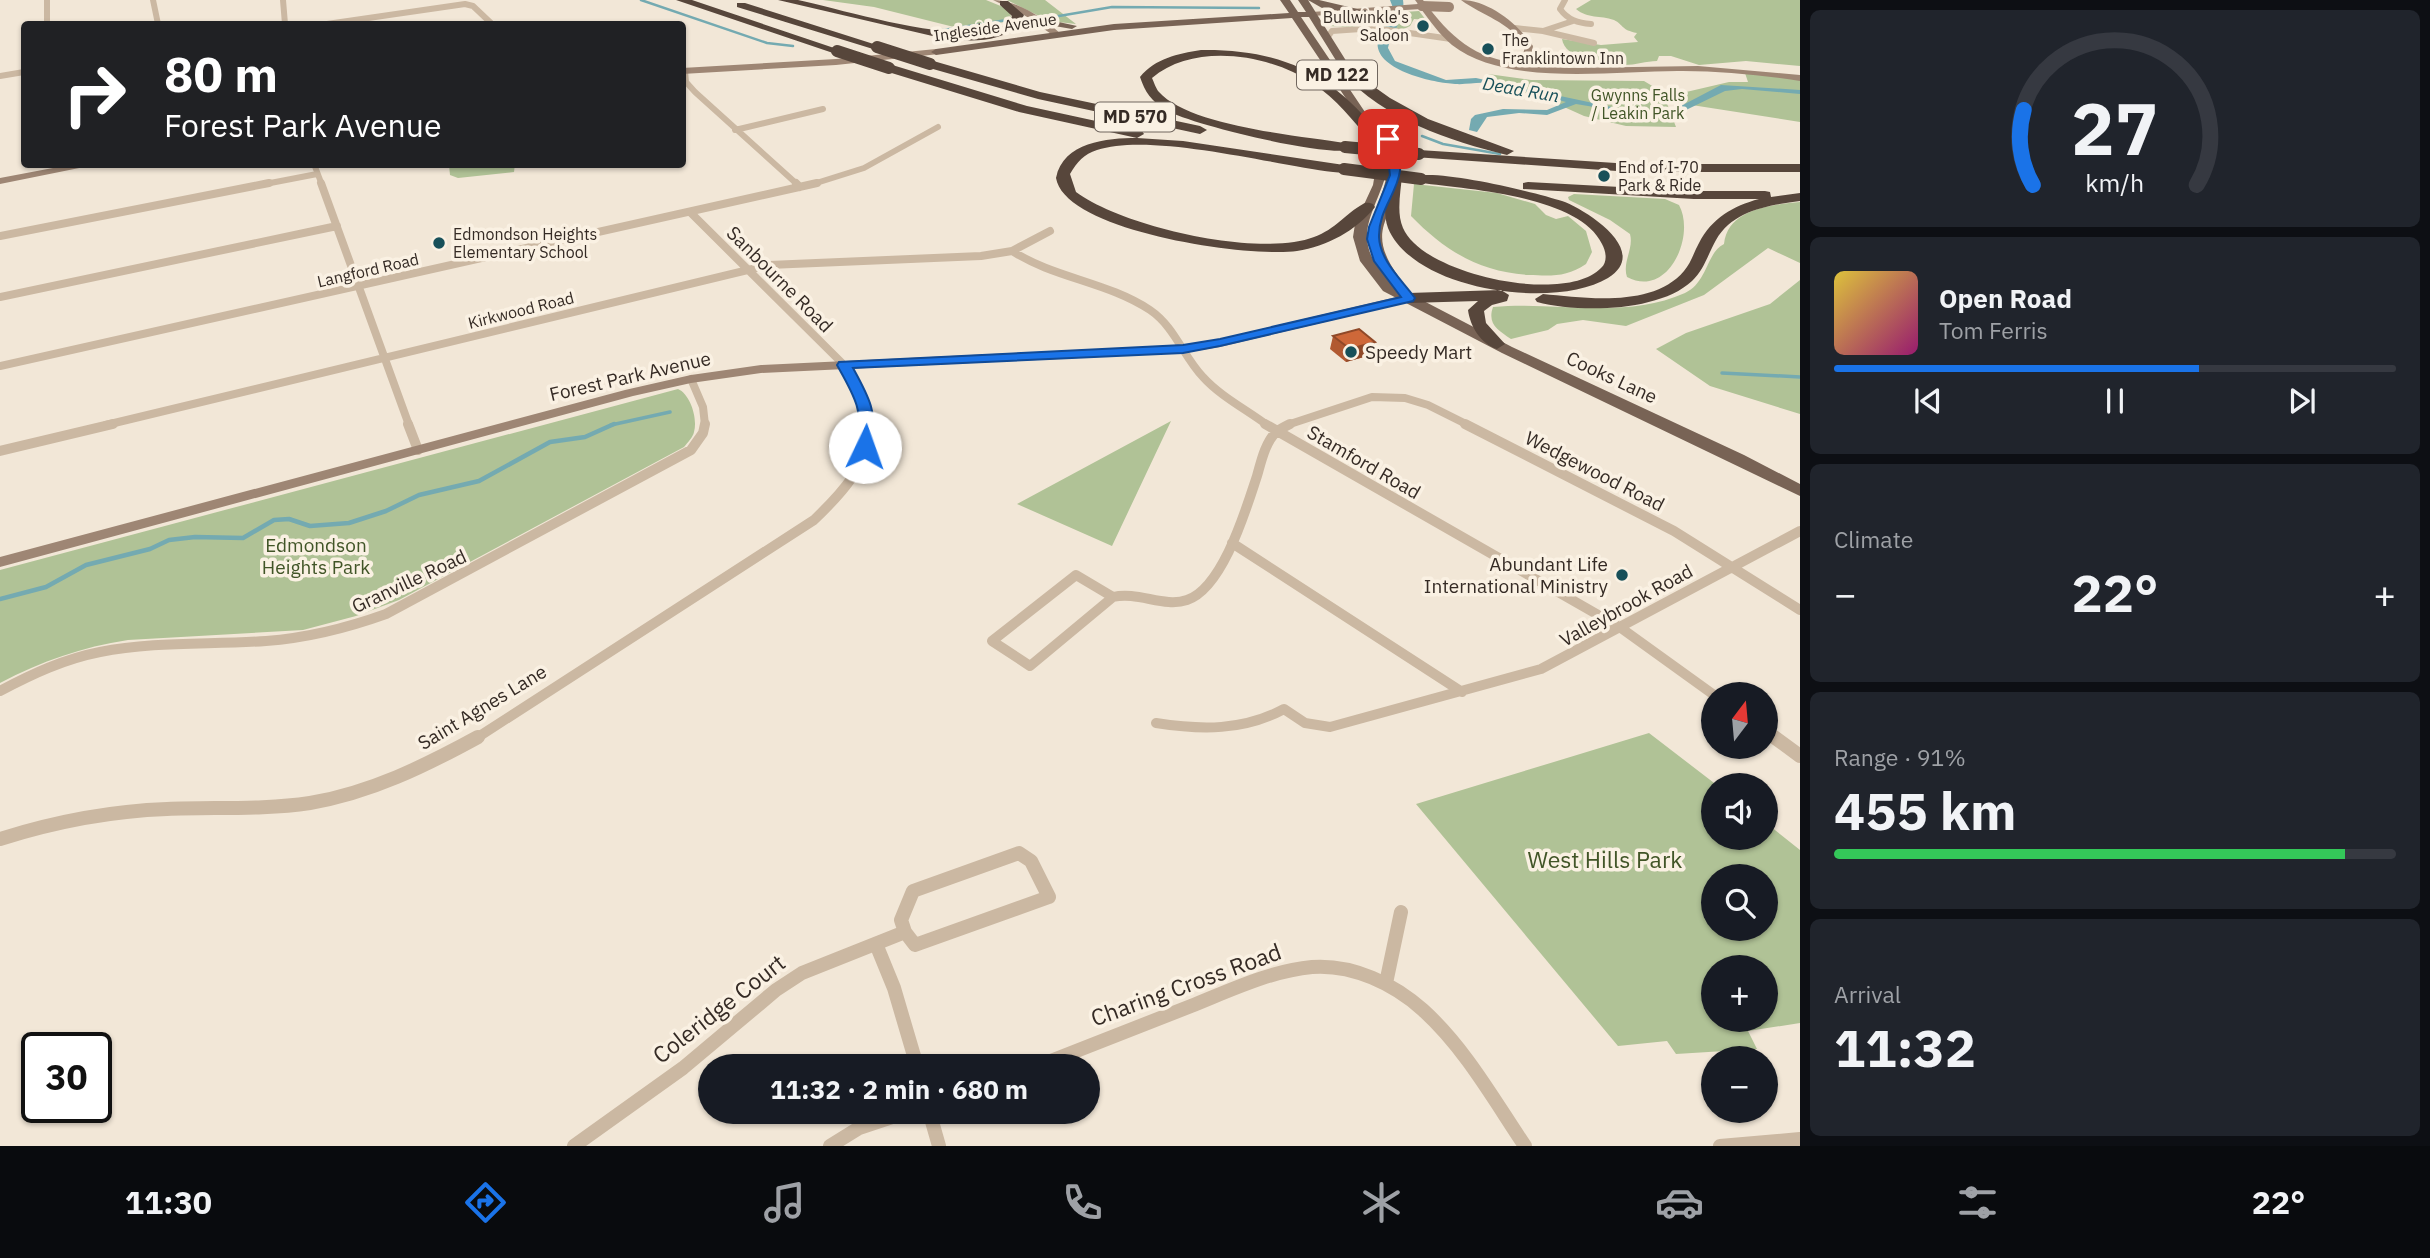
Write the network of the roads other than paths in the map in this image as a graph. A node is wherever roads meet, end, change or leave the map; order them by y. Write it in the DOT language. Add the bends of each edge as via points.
graph roads {
  1 [pos="47,0"];
  2 [pos="153,0"];
  3 [pos="283,0"];
  4 [pos="681,0"];
  5 [pos="726,0"];
  6 [pos="785,0"];
  7 [pos="1282,0"];
  8 [pos="1303,0"];
  9 [pos="1312,0"];
  10 [pos="1463,0"];
  11 [pos="1488,0"];
  12 [pos="1565,0"];
  13 [pos="1000,1"];
  14 [pos="1420,3"];
  15 [pos="1447,5"];
  16 [pos="1365,10"];
  17 [pos="1484,10"];
  18 [pos="1312,14"];
  19 [pos="1295,15"];
  20 [pos="1496,15"];
  21 [pos="379,16"];
  22 [pos="1256,18"];
  23 [pos="1232,19"];
  24 [pos="47,21"];
  25 [pos="157,21"];
  26 [pos="285,21"];
  27 [pos="346,21"];
  28 [pos="382,21"];
  29 [pos="489,21"];
  30 [pos="1040,21"];
  31 [pos="1573,21"];
  32 [pos="1591,24"];
  33 [pos="1114,27"];
  34 [pos="1516,28"];
  35 [pos="904,30"];
  36 [pos="1543,31"];
  37 [pos="1329,33"];
  38 [pos="1057,34"];
  39 [pos="1451,38"];
  40 [pos="1007,41"];
  41 [pos="1594,43"];
  42 [pos="1320,55"];
  43 [pos="933,58"];
  44 [pos="1525,67"];
  45 [pos="686,71"];
  46 [pos="21,72"];
  47 [pos="1349,74"];
  48 [pos="0,76"];
  49 [pos="686,78"];
  50 [pos="1800,78"];
  51 [pos="823,109"];
  52 [pos="938,127"];
  53 [pos="735,130"];
  54 [pos="1375,138"];
  55 [pos="1345,147"];
  56 [pos="1213,150"];
  57 [pos="1588,166"];
  58 [pos="50,169"];
  59 [pos="316,169"];
  60 [pos="1800,170"];
  61 [pos="1395,175"];
  62 [pos="1421,178"];
  63 [pos="0,181"];
  64 [pos="800,187"];
  65 [pos="1800,196"];
  66 [pos="1368,207"];
  67 [pos="690,212"];
  68 [pos="337,226"];
  69 [pos="1050,231"];
  70 [pos="0,236"];
  71 [pos="1012,251"];
  72 [pos="749,269"];
  73 [pos="358,286"];
  74 [pos="0,297"];
  75 [pos="1409,298"];
  76 [pos="1528,298"];
  77 [pos="1497,344"];
  78 [pos="1183,349"];
  79 [pos="384,358"];
  80 [pos="844,365"];
  81 [pos="0,366"];
  82 [pos="691,379"];
  83 [pos="1276,432"];
  84 [pos="418,450"];
  85 [pos="0,451"];
  86 [pos="848,485"];
  87 [pos="1800,491"];
  88 [pos="1800,531"];
  89 [pos="1232,543"];
  90 [pos="0,562"];
  91 [pos="1733,567"];
  92 [pos="1114,597"];
  93 [pos="1800,610"];
  94 [pos="1621,628"];
  95 [pos="1701,686"];
  96 [pos="0,691"];
  97 [pos="1462,692"];
  98 [pos="1156,723"];
  99 [pos="1778,740"];
  100 [pos="1800,756"];
  101 [pos="2,835"];
  102 [pos="1401,912"];
  103 [pos="905,932"];
  104 [pos="876,944"];
  105 [pos="1386,983"];
  106 [pos="913,1054"];
  107 [pos="1069,1054"];
  108 [pos="871,1124"];
  109 [pos="933,1124"];
  110 [pos="1800,1139"];
  111 [pos="574,1146"];
  112 [pos="830,1146"];
  113 [pos="939,1146"];
  114 [pos="1525,1146"];
  115 [pos="1720,1146"];
  1 -- 24 [label="street"];
  2 -- 25 [label="street"];
  3 -- 26 [label="street"];
  4 -- 56 [label="highway, MD 570, bridge" via="1037,112"];
  5 -- 43 [label="highway, MD 570, bridge" via="877,47"];
  6 -- 13 [label="highway" via="962,37 1013,26 1018,15"];
  6 -- 35 [label="highway"];
  7 -- 19 [label="main road, MD 122"];
  7 -- 22 [label="main road" via="1278,9"];
  8 -- 18 [label="main road, MD 122"];
  9 -- 16 [label="main road"];
  10 -- 15 [label="street"];
  10 -- 17 [label="street"];
  11 -- 20 [label="street"];
  12 -- 31 [label="street" via="1560,9"];
  13 -- 30 [label="street"];
  14 -- 15 [label="street, bridge"];
  14 -- 16 [label="street"];
  14 -- 39 [label="street"];
  15 -- 17 [label="street"];
  16 -- 18 [label="street"];
  16 -- 37 [label="main road" via="1328,20"];
  17 -- 20 [label="street"];
  18 -- 19 [label="main road, Ingleside Avenue"];
  18 -- 37 [label="main road, MD 122"];
  19 -- 22 [label="main road, Ingleside Avenue"];
  19 -- 42 [label="main road, MD 122"];
  20 -- 34 [label="street"];
  21 -- 27 [label="street"];
  21 -- 28 [label="street"];
  21 -- 29 [label="street" via="459,4 473,5"];
  22 -- 23 [label="main road, Ingleside Avenue"];
  23 -- 33 [label="main road, Ingleside Avenue"];
  23 -- 42 [label="main road" via="1286,25"];
  30 -- 33 [label="main road"];
  30 -- 38 [label="street"];
  31 -- 32 [label="street"];
  31 -- 36 [label="street"];
  33 -- 38 [label="main road, Ingleside Avenue"];
  34 -- 36 [label="street"];
  34 -- 44 [label="street" via="1529,47"];
  35 -- 40 [label="highway" via="954,41"];
  35 -- 43 [label="highway" via="922,38"];
  36 -- 41 [label="street"];
  37 -- 39 [label="street" via="1394,31"];
  37 -- 47 [label="main road, MD 122"];
  38 -- 40 [label="main road, Ingleside Avenue"];
  39 -- 44 [label="street" via="1476,54"];
  40 -- 43 [label="main road, Ingleside Avenue"];
  42 -- 54 [label="main road, MD 122"];
  43 -- 45 [label="street, Ingleside Avenue"];
  43 -- 55 [label="highway, MD 570" via="1038,95 1169,124"];
  44 -- 50 [label="street" via="1692,69"];
  46 -- 48 [label="street"];
  47 -- 57 [label="highway" via="1387,104 1442,132 1515,153"];
  47 -- 61 [label="main road, MD 122" via="1393,149"];
  49 -- 53 [label="street"];
  51 -- 53 [label="street"];
  52 -- 64 [label="street, Langford Road" via="864,168"];
  53 -- 64 [label="street"];
  54 -- 55 [label="highway" via="1334,93 1311,76 1275,61 1204,54 1165,62 1146,77 1152,96 1182,113"];
  54 -- 66 [label="main road, MD 122" via="1382,173"];
  55 -- 57 [label="highway, MD 570, bridge"];
  56 -- 62 [label="highway, MD 570, bridge"];
  56 -- 66 [label="highway" via="1145,141 1097,146 1068,163 1064,185 1083,204 1106,214 1199,240 1254,248 1326,239"];
  57 -- 60 [label="highway, MD 570"];
  58 -- 63 [label="street"];
  59 -- 68 [label="street"];
  59 -- 70 [label="street"];
  61 -- 62 [label="highway" via="1393,215 1399,235 1424,258 1455,274 1511,287 1548,289 1593,280 1604,274 1613,260 1606,235 1570,209 1511,191"];
  61 -- 75 [label="main road, MD 122" via="1373,239 1380,261"];
  62 -- 65 [label="highway, MD 570" via="1597,191"];
  64 -- 67 [label="street, Langford Road"];
  65 -- 76 [label="highway" via="1758,204 1726,217 1688,277 1670,289 1609,302"];
  66 -- 75 [label="main road, MD 122" via="1361,224 1361,250 1388,288"];
  67 -- 72 [label="street, Sanbourne Road"];
  67 -- 73 [label="street, Langford Road"];
  68 -- 73 [label="street"];
  68 -- 74 [label="street"];
  69 -- 71 [label="street, Kirkwood Road"];
  71 -- 72 [label="street, Kirkwood Road" via="783,263"];
  71 -- 78 [label="street, Stamford Road" via="1032,264 1138,303 1162,319"];
  72 -- 79 [label="street, Kirkwood Road"];
  72 -- 80 [label="street, Sanbourne Road"];
  73 -- 79 [label="street"];
  73 -- 81 [label="street, Langford Road"];
  75 -- 76 [label="highway" via="1476,294"];
  75 -- 77 [label="main road, Cooks Lane / MD 122"];
  75 -- 78 [label="street, Forest Park Avenue"];
  76 -- 77 [label="highway" via="1487,301 1476,310 1478,324"];
  77 -- 87 [label="main road, Cooks Lane / MD 122"];
  78 -- 80 [label="street, Forest Park Avenue"];
  78 -- 83 [label="street, Stamford Road" via="1203,377"];
  79 -- 84 [label="street"];
  79 -- 85 [label="street, Kirkwood Road"];
  80 -- 82 [label="street, Forest Park Avenue" via="761,369"];
  80 -- 86 [label="street, Sanbourne Road" via="861,392 869,421 865,447"];
  82 -- 84 [label="street, Forest Park Avenue"];
  82 -- 96 [label="street, Granville Road" via="707,426 691,450 402,607 355,626 299,638 99,652 51,666"];
  83 -- 89 [label="street" via="1267,445"];
  83 -- 91 [label="street, Wedgewood Road" via="1362,400 1393,396 1427,405 1674,531"];
  83 -- 94 [label="street, Stamford Road"];
  84 -- 90 [label="street, Forest Park Avenue"];
  86 -- 101 [label="street, Saint Agnes Lane" via="814,520 784,541 467,743 397,778 329,799 289,805 164,809"];
  88 -- 91 [label="street, Valleybrook Road"];
  89 -- 92 [label="street" via="1207,588 1189,600 1129,593"];
  89 -- 97 [label="street"];
  91 -- 93 [label="street, Wedgewood Road"];
  91 -- 94 [label="street, Valleybrook Road"];
  92 -- 92 [label="street" via="1030,666 992,641 1076,575"];
  94 -- 95 [label="street, Stamford Road"];
  94 -- 97 [label="street, Valleybrook Road" via="1551,665"];
  97 -- 98 [label="street, Valleybrook Road" via="1330,727 1305,723 1284,709 1257,722 1213,730"];
  99 -- 100 [label="street"];
  102 -- 105 [label="street"];
  103 -- 103 [label="street" via="915,945 1049,897 1031,861 1019,853 914,891 901,920"];
  103 -- 104 [label="street, Coleridge Court"];
  104 -- 106 [label="street"];
  104 -- 111 [label="street, Coleridge Court" via="802,973 776,990 682,1068"];
  105 -- 107 [label="street, Charing Cross Road" via="1345,970 1291,968"];
  105 -- 114 [label="street, Charing Cross Road" via="1430,1013 1450,1036"];
  108 -- 112 [label="street"];
  109 -- 113 [label="street"];
  110 -- 115 [label="street"];
}
